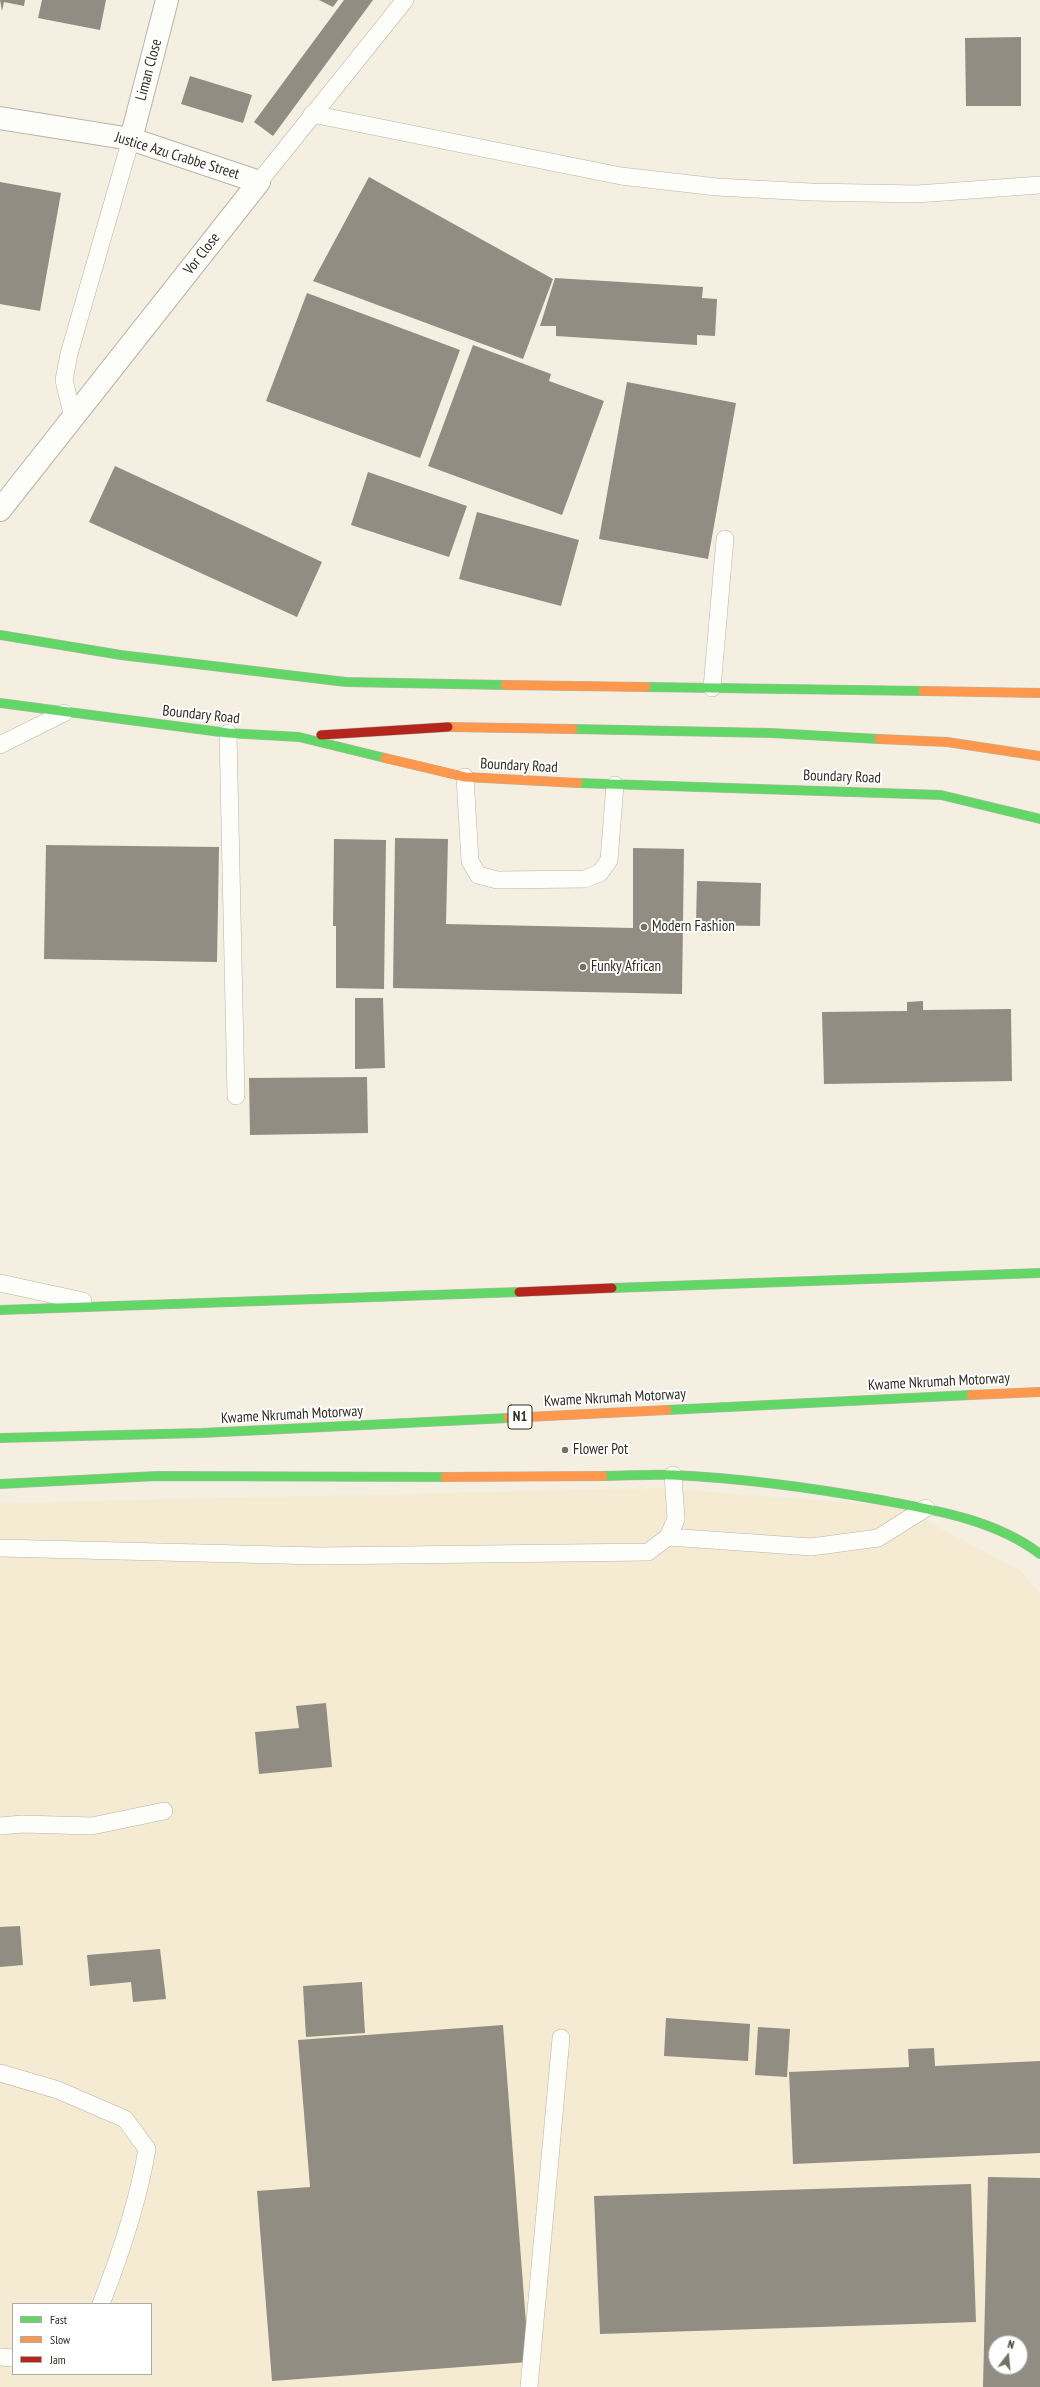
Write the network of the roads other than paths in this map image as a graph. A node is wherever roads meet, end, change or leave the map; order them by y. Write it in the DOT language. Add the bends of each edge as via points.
graph roads {
  1 [pos="167,0"];
  2 [pos="405,0"];
  3 [pos="312,114"];
  4 [pos="0,118"];
  5 [pos="131,139"];
  6 [pos="259,182"];
  7 [pos="1040,185"];
  8 [pos="73,418"];
  9 [pos="0,510"];
  10 [pos="725,539"];
  11 [pos="0,635"];
  12 [pos="712,688"];
  13 [pos="1040,693"];
  14 [pos="0,703"];
  15 [pos="10,705"];
  16 [pos="0,707"];
  17 [pos="64,713"];
  18 [pos="228,733"];
  19 [pos="298,737"];
  20 [pos="0,745"];
  21 [pos="1040,756"];
  22 [pos="464,777"];
  23 [pos="615,785"];
  24 [pos="1040,819"];
  25 [pos="236,1096"];
  26 [pos="1040,1273"];
  27 [pos="0,1284"];
  28 [pos="105,1306"];
  29 [pos="0,1310"];
  30 [pos="1040,1392"];
  31 [pos="0,1438"];
  32 [pos="673,1475"];
  33 [pos="0,1484"];
  34 [pos="926,1508"];
  35 [pos="668,1537"];
  36 [pos="0,1548"];
  37 [pos="1040,1554"];
  38 [pos="164,1811"];
  39 [pos="0,1826"];
  40 [pos="561,2038"];
  41 [pos="0,2073"];
  42 [pos="101,2303"];
  43 [pos="0,2357"];
  44 [pos="12,2358"];
  45 [pos="529,2387"];
  1 -- 5 [label="street, Liman Close"];
  2 -- 3 [label="lane, Vor Close"];
  3 -- 6 [label="lane, Vor Close"];
  3 -- 7 [label="lane" via="621,176 717,187 917,194"];
  4 -- 5 [label="street, Justice Azu Crabbe Street"];
  5 -- 6 [label="street, Justice Azu Crabbe Street"];
  5 -- 8 [label="lane" via="69,354 64,380"];
  6 -- 8 [label="street, Vor Close"];
  8 -- 9 [label="street, Vor Close"];
  10 -- 12 [label="lane"];
  11 -- 12 [label="main road" via="121,655 346,682"];
  12 -- 13 [label="main road"];
  14 -- 15 [label="main road, Boundary Road"];
  15 -- 16 [label="main road"];
  15 -- 17 [label="main road, Boundary Road"];
  17 -- 18 [label="main road, Boundary Road"];
  17 -- 20 [label="lane"];
  18 -- 19 [label="main road, Boundary Road"];
  18 -- 25 [label="lane"];
  19 -- 21 [label="main road" via="453,727 771,733 946,742"];
  19 -- 22 [label="main road, Boundary Road"];
  22 -- 23 [label="main road, Boundary Road"];
  22 -- 23 [label="lane" via="470,861 478,875 497,880 585,879 600,873 608,860"];
  23 -- 24 [label="main road, Boundary Road" via="941,795"];
  26 -- 28 [label="main road"];
  27 -- 28 [label="lane"];
  28 -- 29 [label="main road"];
  30 -- 31 [label="main road, Kwame Nkrumah Motorway / N1" via="202,1433"];
  32 -- 33 [label="main road" via="157,1476"];
  32 -- 34 [label="main road" via="819,1489"];
  32 -- 35 [label="lane" via="676,1519"];
  34 -- 35 [label="lane" via="878,1538 811,1547"];
  34 -- 37 [label="main road" via="992,1527"];
  35 -- 36 [label="lane" via="648,1552 320,1556"];
  38 -- 39 [label="lane" via="92,1826"];
  40 -- 45 [label="lane"];
  41 -- 42 [label="lane" via="58,2090 125,2119 147,2149 140,2188 124,2246"];
  43 -- 44 [label="lane"];
}
